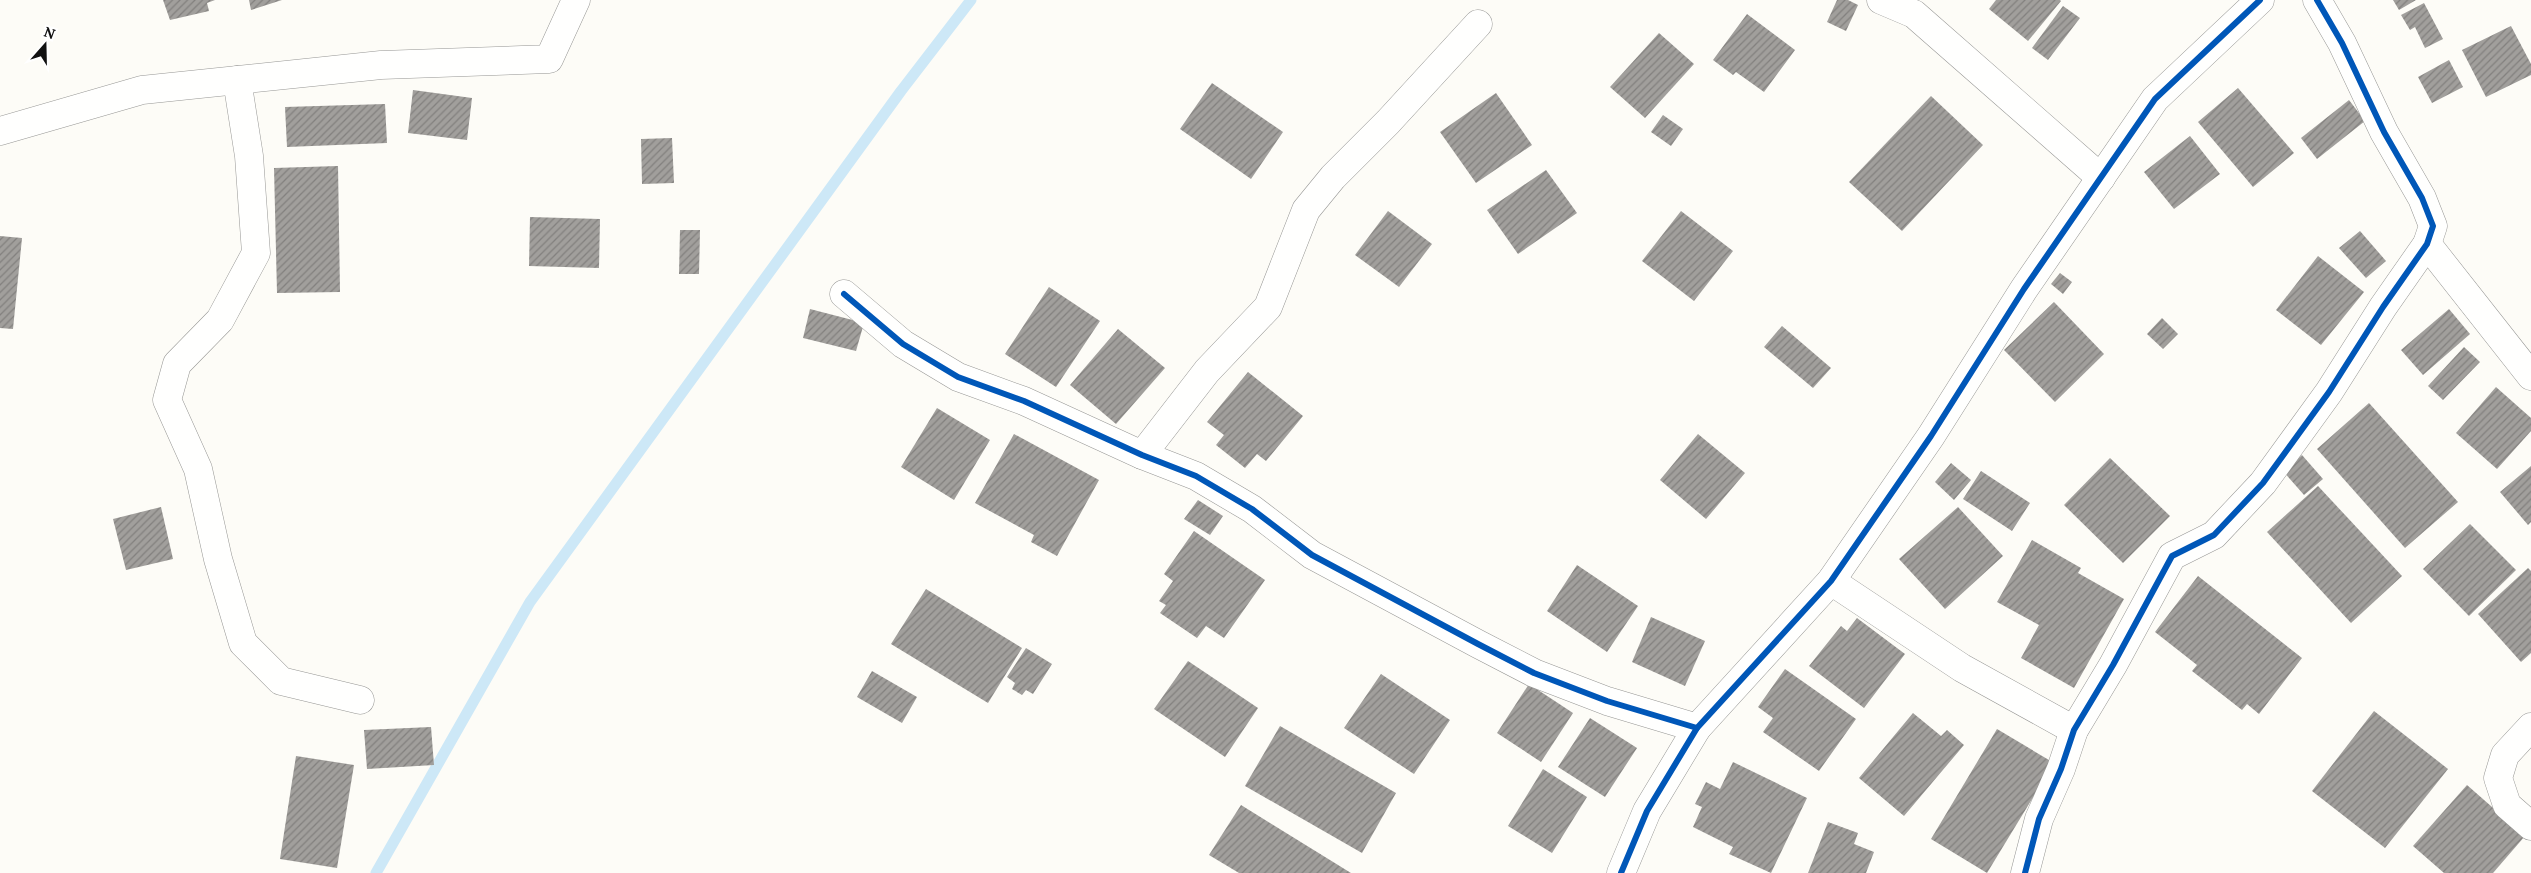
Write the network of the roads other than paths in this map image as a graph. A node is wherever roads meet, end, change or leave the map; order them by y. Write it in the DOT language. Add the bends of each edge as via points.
graph roads {
  1 [pos="576,0"];
  2 [pos="1880,0"];
  3 [pos="2260,0"];
  4 [pos="2317,0"];
  5 [pos="1478,24"];
  6 [pos="236,80"];
  7 [pos="0,130"];
  8 [pos="2101,178"];
  9 [pos="2427,244"];
  10 [pos="844,294"];
  11 [pos="2531,376"];
  12 [pos="1142,455"];
  13 [pos="1832,581"];
  14 [pos="360,700"];
  15 [pos="2531,727"];
  16 [pos="1697,728"];
  17 [pos="2074,730"];
  18 [pos="2531,826"];
  19 [pos="1621,873"];
  20 [pos="2025,873"];
  1 -- 6 [label="street" via="549,59 381,65"];
  2 -- 8 [label="street" via="1914,14"];
  3 -- 8 [label="street" via="2155,99"];
  4 -- 9 [label="street" via="2342,43 2384,132 2422,198 2433,226"];
  5 -- 12 [label="street" via="1333,177 1306,210 1268,307 1207,370"];
  6 -- 7 [label="street" via="142,90"];
  6 -- 14 [label="street" via="248,156 256,253 220,320 177,364 167,400 198,469 218,559 243,643 281,681"];
  8 -- 13 [label="street"];
  9 -- 11 [label="street"];
  9 -- 17 [label="street" via="2329,392 2263,483 2214,535 2172,556"];
  10 -- 12 [label="street" via="903,344 958,377 1024,401"];
  12 -- 16 [label="street" via="1196,476 1252,509 1312,555 1534,673 1607,701"];
  13 -- 16 [label="street"];
  13 -- 17 [label="street" via="1962,668"];
  15 -- 18 [label="street" via="2505,755 2498,778 2507,805"];
  16 -- 19 [label="street" via="1647,812"];
  17 -- 20 [label="street" via="2039,819"];
}
